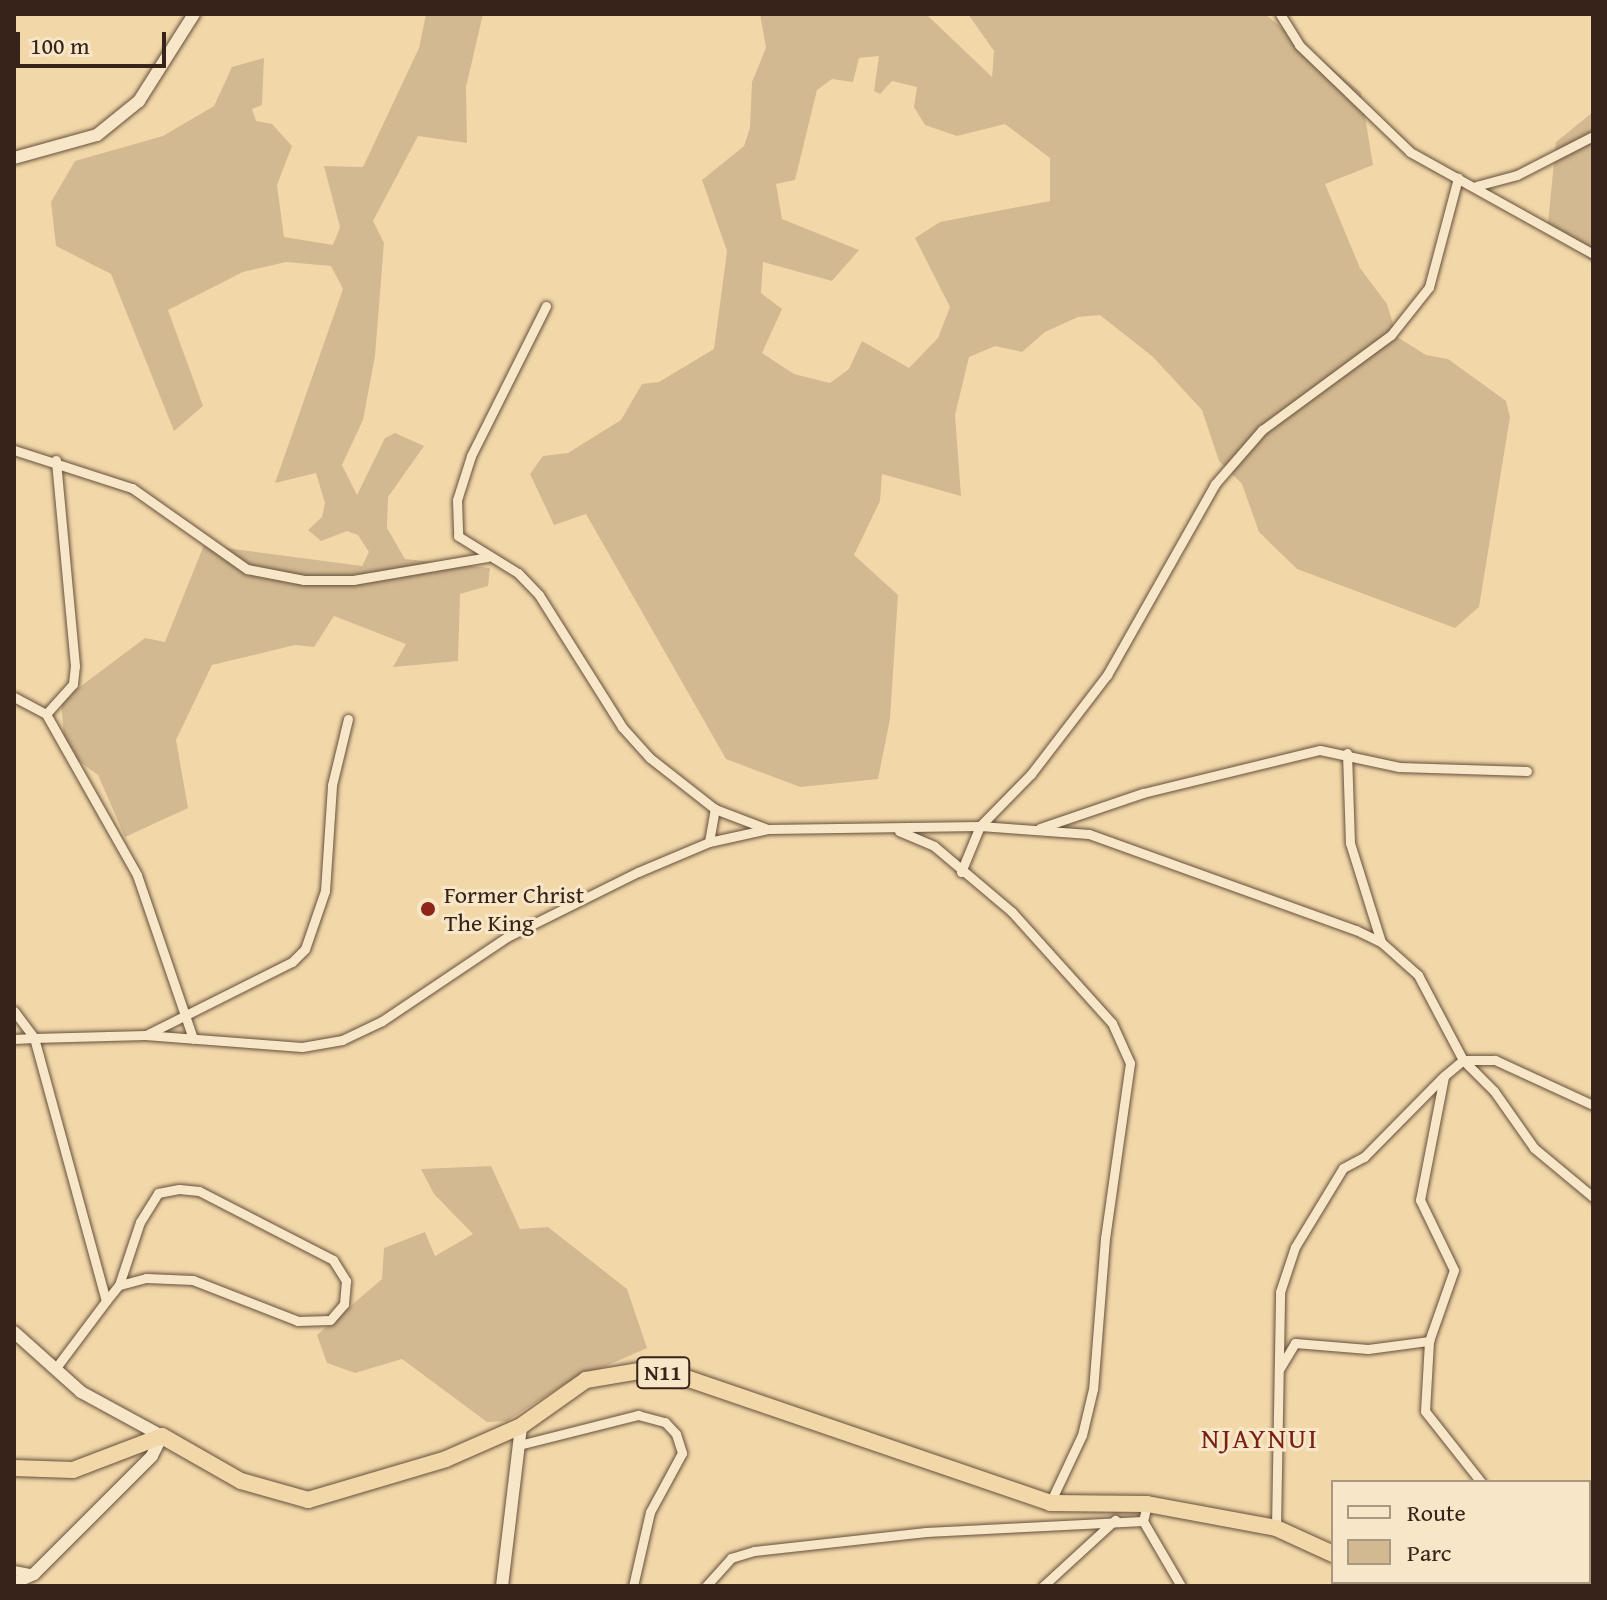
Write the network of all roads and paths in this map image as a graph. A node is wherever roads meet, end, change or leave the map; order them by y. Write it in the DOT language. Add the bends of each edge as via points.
graph roads {
  1 [pos="194,14"];
  2 [pos="1280,14"];
  3 [pos="1593,136"];
  4 [pos="14,158"];
  5 [pos="1458,178"];
  6 [pos="1476,186"];
  7 [pos="1593,254"];
  8 [pos="546,306"];
  9 [pos="14,450"];
  10 [pos="56,460"];
  11 [pos="489,556"];
  12 [pos="14,697"];
  13 [pos="46,714"];
  14 [pos="348,719"];
  15 [pos="1347,753"];
  16 [pos="1527,771"];
  17 [pos="715,809"];
  18 [pos="980,826"];
  19 [pos="1038,828"];
  20 [pos="768,829"];
  21 [pos="896,830"];
  22 [pos="709,842"];
  23 [pos="961,872"];
  24 [pos="1381,942"];
  25 [pos="14,1011"];
  26 [pos="183,1019"];
  27 [pos="145,1035"];
  28 [pos="34,1038"];
  29 [pos="14,1039"];
  30 [pos="193,1039"];
  31 [pos="1463,1060"];
  32 [pos="1444,1076"];
  33 [pos="1593,1105"];
  34 [pos="1593,1197"];
  35 [pos="119,1285"];
  36 [pos="106,1301"];
  37 [pos="14,1332"];
  38 [pos="1429,1341"];
  39 [pos="55,1369"];
  40 [pos="1279,1370"];
  41 [pos="521,1426"];
  42 [pos="162,1436"];
  43 [pos="523,1444"];
  44 [pos="14,1468"];
  45 [pos="1479,1480"];
  46 [pos="1050,1503"];
  47 [pos="1147,1504"];
  48 [pos="1115,1520"];
  49 [pos="1143,1521"];
  50 [pos="1276,1528"];
  51 [pos="1331,1553"];
  52 [pos="14,1570"];
  53 [pos="34,1574"];
  54 [pos="14,1583"];
  55 [pos="502,1586"];
  56 [pos="633,1586"];
  57 [pos="706,1586"];
  58 [pos="1043,1586"];
  59 [pos="1181,1586"];
  1 -- 4 [label="street" via="139,101 97,135"];
  2 -- 5 [label="street" via="1299,45 1410,152"];
  3 -- 6 [label="street" via="1517,175"];
  5 -- 6 [label="street"];
  5 -- 18 [label="street" via="1429,287 1391,335 1262,430 1215,484 1090,701"];
  6 -- 7 [label="street"];
  8 -- 11 [label="street" via="471,456 457,500 458,536"];
  9 -- 10 [label="street"];
  10 -- 11 [label="street" via="154,500 247,569 304,580 353,580"];
  10 -- 13 [label="street" via="75,666 73,684"];
  11 -- 17 [label="street" via="518,573 539,595 622,727 674,779"];
  12 -- 13 [label="street"];
  13 -- 26 [label="street" via="137,875"];
  14 -- 26 [label="street" via="332,785 325,891 305,949 292,962"];
  15 -- 16 [label="street" via="1399,767"];
  15 -- 19 [label="street" via="1285,755"];
  15 -- 24 [label="street" via="1350,843"];
  17 -- 20 [label="street"];
  17 -- 22 [label="street"];
  18 -- 19 [label="street"];
  18 -- 21 [label="street"];
  18 -- 23 [label="street"];
  19 -- 24 [label="street" via="1130,847"];
  20 -- 21 [label="street"];
  20 -- 22 [label="street"];
  21 -- 23 [label="street" via="934,846"];
  22 -- 30 [label="street" via="507,937 382,1021 342,1040 302,1047"];
  23 -- 46 [label="street" via="1012,912 1112,1023 1130,1063 1105,1238 1093,1389 1082,1435"];
  24 -- 31 [label="street" via="1418,975"];
  25 -- 28 [label="street"];
  26 -- 27 [label="street"];
  26 -- 30 [label="street"];
  27 -- 28 [label="street"];
  27 -- 30 [label="street"];
  28 -- 29 [label="street"];
  28 -- 36 [label="street"];
  31 -- 32 [label="street"];
  31 -- 33 [label="street" via="1495,1060"];
  31 -- 34 [label="street" via="1494,1091 1534,1148"];
  32 -- 38 [label="street" via="1420,1200 1454,1270"];
  32 -- 40 [label="street" via="1364,1157 1343,1168 1295,1247 1280,1292"];
  35 -- 35 [label="street" via="140,1222 158,1193 179,1189 199,1191 333,1260 346,1281 344,1304 330,1320 298,1321 193,1280 146,1278"];
  35 -- 36 [label="street"];
  36 -- 39 [label="street"];
  37 -- 39 [label="street"];
  38 -- 40 [label="street" via="1368,1349 1295,1343"];
  38 -- 45 [label="street" via="1425,1411"];
  39 -- 42 [label="street" via="81,1392"];
  40 -- 50 [label="street"];
  41 -- 42 [label="highway, N11" via="446,1459 308,1500 241,1481"];
  41 -- 43 [label="street"];
  41 -- 46 [label="highway, N11" via="586,1380 645,1370 683,1377"];
  42 -- 44 [label="highway" via="73,1470"];
  42 -- 53 [label="street" via="152,1456"];
  43 -- 55 [label="street"];
  43 -- 56 [label="street" via="638,1415 665,1422 676,1434 682,1453 650,1512"];
  46 -- 47 [label="highway, N11"];
  47 -- 49 [label="street"];
  47 -- 50 [label="highway, N11"];
  48 -- 49 [label="street"];
  48 -- 57 [label="street" via="754,1551 731,1558"];
  48 -- 58 [label="street"];
  49 -- 59 [label="street"];
  50 -- 51 [label="highway, N11"];
  52 -- 53 [label="street"];
  53 -- 54 [label="street"];
}
